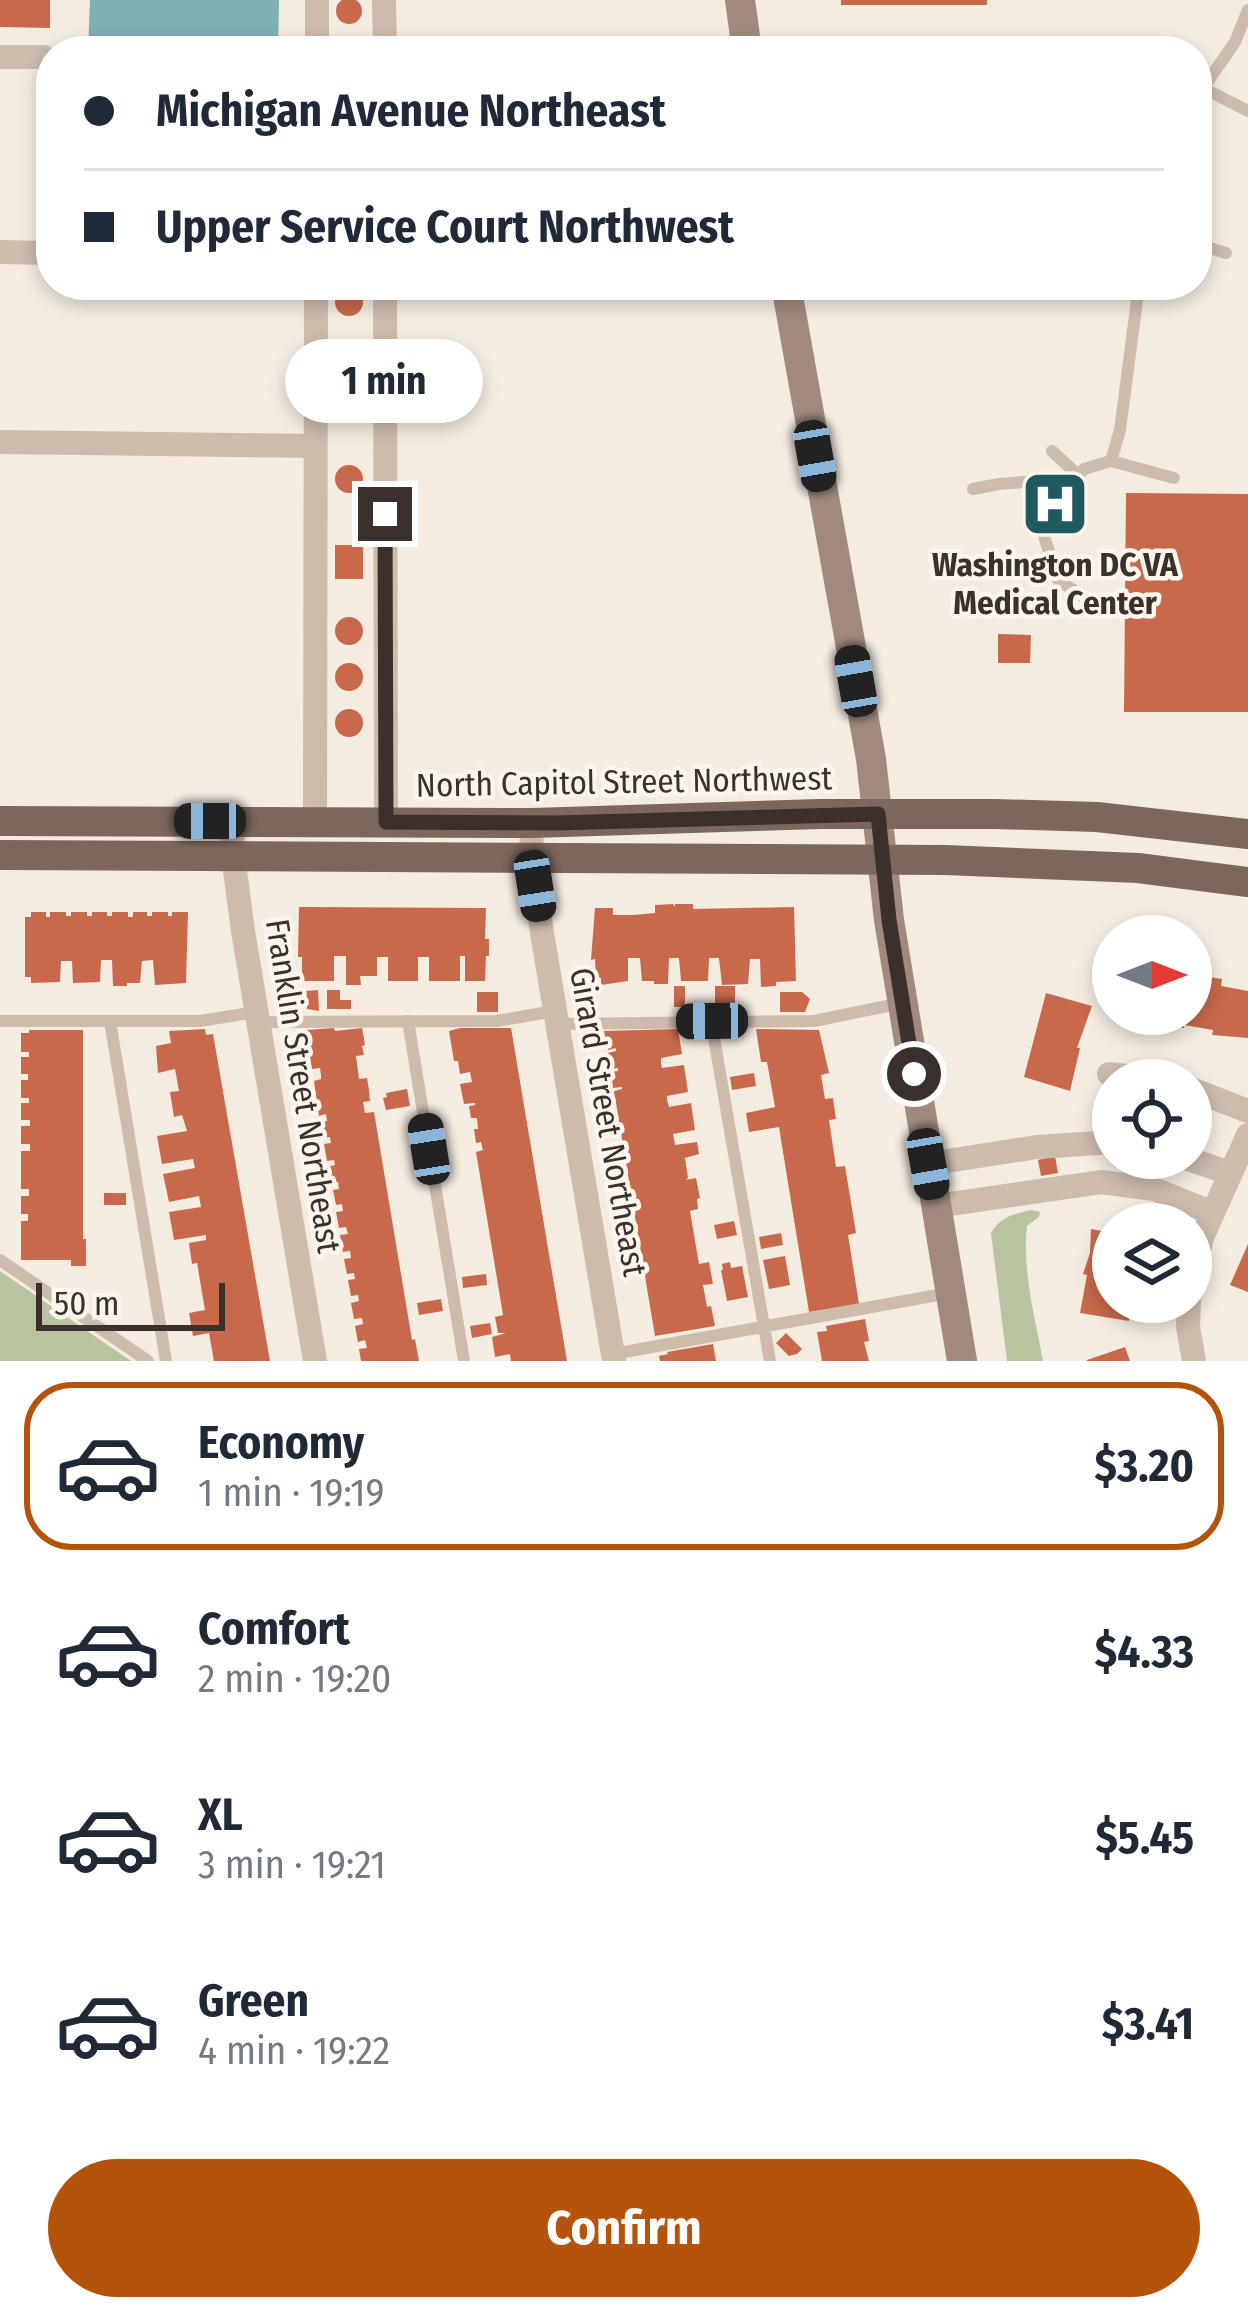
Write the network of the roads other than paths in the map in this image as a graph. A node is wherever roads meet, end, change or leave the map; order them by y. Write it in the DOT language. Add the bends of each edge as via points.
graph roads {
  1 [pos="317,0"];
  2 [pos="385,0"];
  3 [pos="740,0"];
  4 [pos="1248,10"];
  5 [pos="317,36"];
  6 [pos="385,36"];
  7 [pos="745,36"];
  8 [pos="0,57"];
  9 [pos="36,57"];
  10 [pos="1212,75"];
  11 [pos="1212,98"];
  12 [pos="1248,111"];
  13 [pos="1212,249"];
  14 [pos="0,253"];
  15 [pos="36,253"];
  16 [pos="1226,253"];
  17 [pos="316,300"];
  18 [pos="385,300"];
  19 [pos="789,300"];
  20 [pos="1137,300"];
  21 [pos="0,442"];
  22 [pos="315,446"];
  23 [pos="1052,451"];
  24 [pos="1111,460"];
  25 [pos="1078,476"];
  26 [pos="1174,478"];
  27 [pos="974,489"];
  28 [pos="1065,494"];
  29 [pos="1125,605"];
  30 [pos="878,814"];
  31 [pos="0,821"];
  32 [pos="232,821"];
  33 [pos="315,822"];
  34 [pos="386,822"];
  35 [pos="532,823"];
  36 [pos="1248,834"];
  37 [pos="0,855"];
  38 [pos="233,856"];
  39 [pos="531,857"];
  40 [pos="883,860"];
  41 [pos="1248,882"];
  42 [pos="903,1003"];
  43 [pos="257,1017"];
  44 [pos="557,1017"];
  45 [pos="0,1021"];
  46 [pos="110,1021"];
  47 [pos="408,1021"];
  48 [pos="712,1021"];
  49 [pos="1212,1097"];
  50 [pos="1248,1111"];
  51 [pos="1248,1135"];
  52 [pos="1082,1142"];
  53 [pos="1092,1142"];
  54 [pos="928,1164"];
  55 [pos="1212,1167"];
  56 [pos="1230,1173"];
  57 [pos="1084,1182"];
  58 [pos="936,1206"];
  59 [pos="1213,1213"];
  60 [pos="0,1260"];
  61 [pos="950,1293"];
  62 [pos="1188,1323"];
  63 [pos="764,1325"];
  64 [pos="614,1358"];
  65 [pos="148,1361"];
  66 [pos="166,1361"];
  67 [pos="315,1361"];
  68 [pos="464,1361"];
  69 [pos="770,1361"];
  70 [pos="962,1361"];
  71 [pos="1194,1361"];
  1 -- 5 [label="street"];
  2 -- 6 [label="street"];
  3 -- 7 [label="main road"];
  4 -- 10 [label="lane"];
  8 -- 9 [label="street"];
  11 -- 12 [label="lane"];
  13 -- 16 [label="lane"];
  14 -- 15 [label="street"];
  17 -- 22 [label="street"];
  18 -- 34 [label="street"];
  19 -- 30 [label="main road"];
  20 -- 24 [label="lane"];
  21 -- 22 [label="street"];
  22 -- 33 [label="street"];
  23 -- 25 [label="lane"];
  24 -- 25 [label="lane"];
  24 -- 26 [label="lane"];
  25 -- 28 [label="lane"];
  27 -- 28 [label="lane" via="1036,481"];
  28 -- 29 [label="lane" via="1044,536 1058,580 1092,602"];
  30 -- 35 [label="main road, North Capitol Street Northwest"];
  30 -- 36 [label="main road, North Capitol Street Northwest" via="1097,817"];
  30 -- 40 [label="main road"];
  31 -- 32 [label="main road, North Capitol Street Northwest"];
  32 -- 33 [label="main road, North Capitol Street Northwest"];
  32 -- 38 [label="street, Franklin Street Northeast"];
  33 -- 34 [label="main road, North Capitol Street Northwest"];
  34 -- 35 [label="main road, North Capitol Street Northwest"];
  35 -- 39 [label="street, Girard Street Northeast"];
  37 -- 38 [label="main road"];
  38 -- 39 [label="main road"];
  38 -- 43 [label="street, Franklin Street Northeast"];
  39 -- 40 [label="main road"];
  39 -- 44 [label="street, Girard Street Northeast"];
  40 -- 41 [label="main road" via="1095,865"];
  40 -- 42 [label="main road"];
  42 -- 48 [label="lane" via="814,1021"];
  42 -- 54 [label="main road"];
  43 -- 46 [label="lane"];
  43 -- 47 [label="lane"];
  43 -- 67 [label="street, Franklin Street Northeast"];
  44 -- 47 [label="lane"];
  44 -- 48 [label="lane"];
  44 -- 64 [label="street, Girard Street Northeast"];
  45 -- 46 [label="lane"];
  46 -- 66 [label="lane"];
  47 -- 68 [label="lane"];
  48 -- 63 [label="lane"];
  49 -- 50 [label="street"];
  51 -- 56 [label="street"];
  52 -- 53 [label="street"];
  52 -- 54 [label="street"];
  52 -- 57 [label="street"];
  54 -- 58 [label="main road"];
  55 -- 56 [label="street"];
  56 -- 59 [label="street"];
  57 -- 58 [label="street"];
  57 -- 59 [label="street" via="1154,1189"];
  58 -- 61 [label="main road"];
  60 -- 65 [label="lane"];
  61 -- 63 [label="lane"];
  61 -- 70 [label="main road"];
  62 -- 71 [label="street"];
  63 -- 64 [label="lane"];
  63 -- 69 [label="lane"];
}
